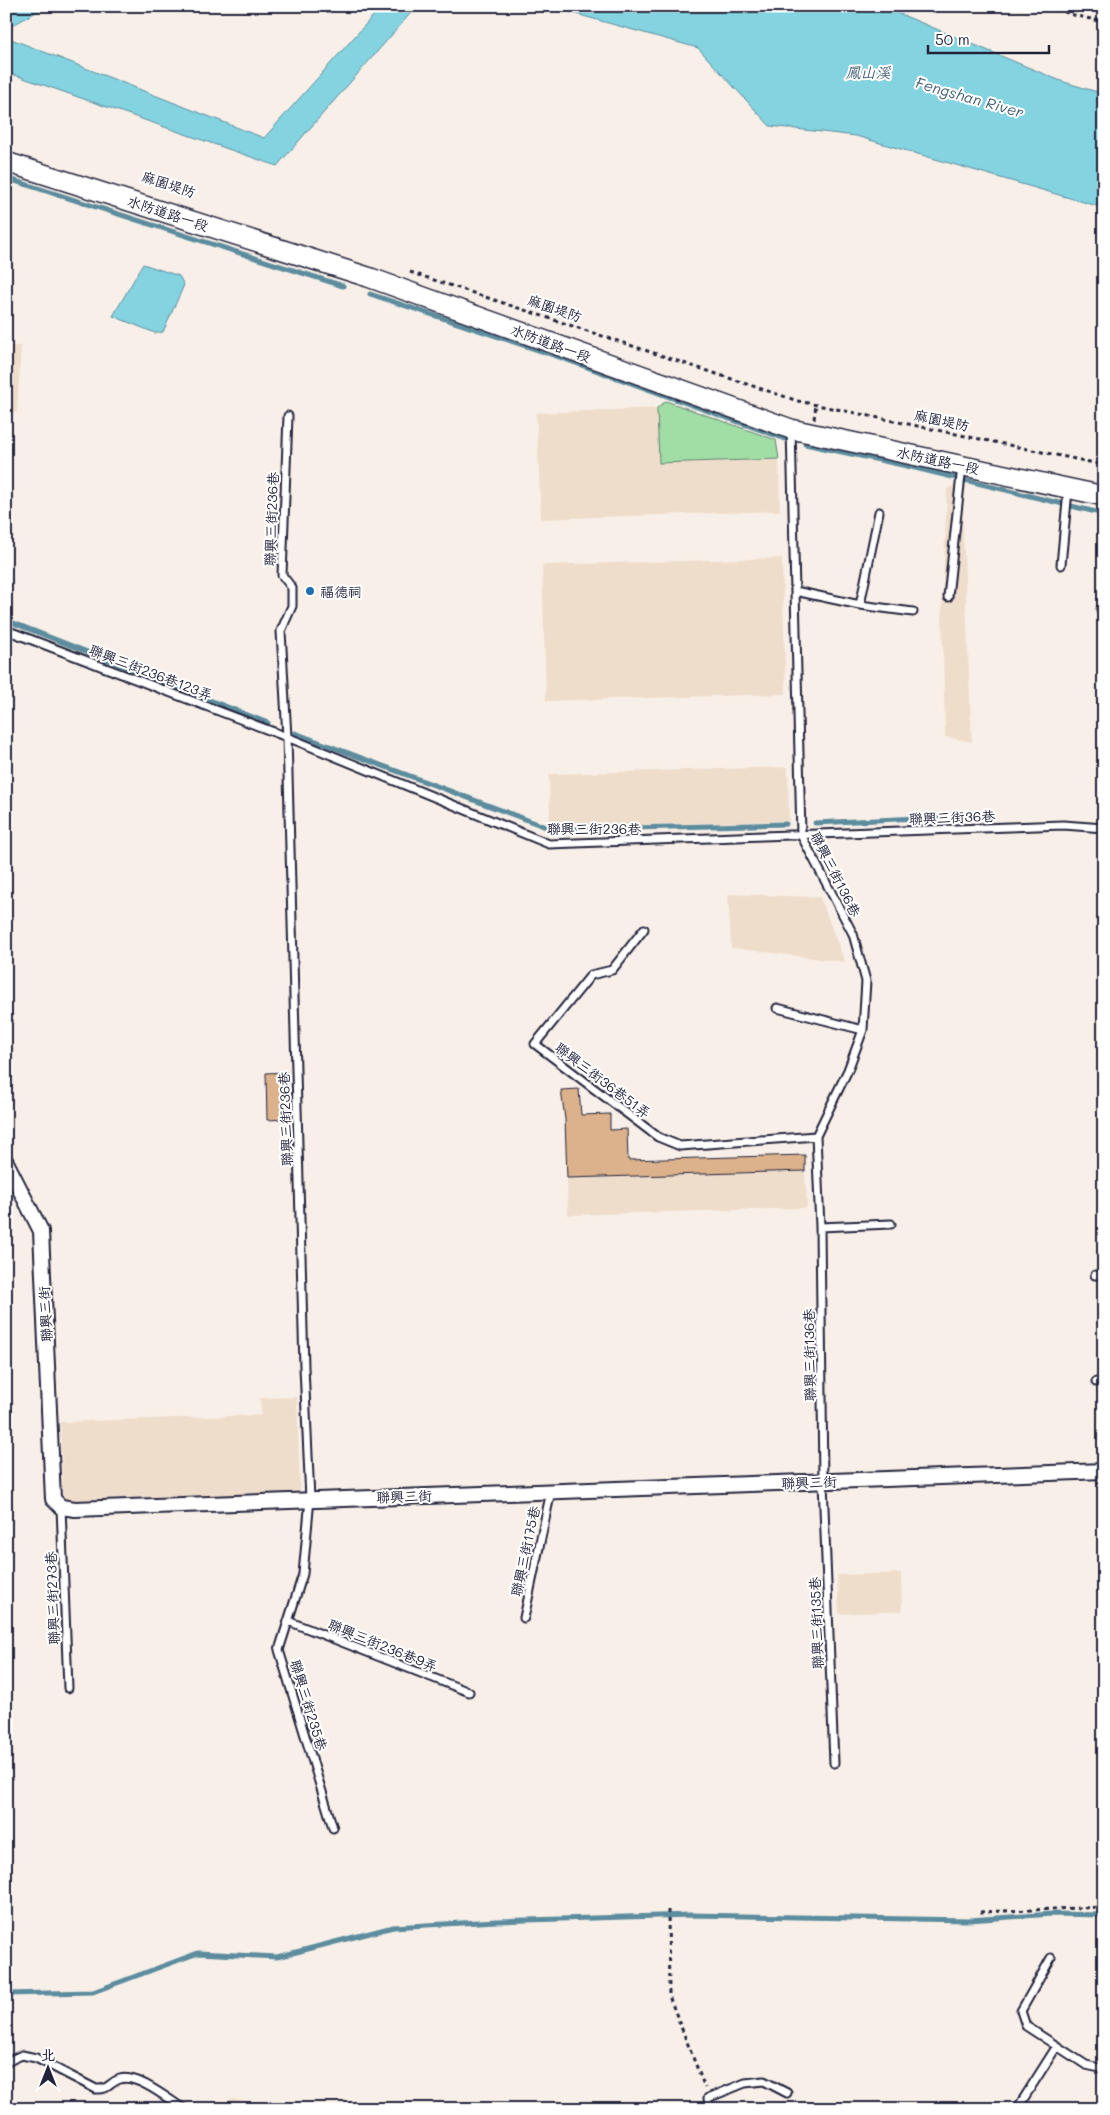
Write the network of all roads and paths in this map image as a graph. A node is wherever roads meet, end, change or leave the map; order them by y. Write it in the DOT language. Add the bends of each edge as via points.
graph roads {
  1 [pos="1049,6"];
  2 [pos="1104,22"];
  3 [pos="6,162"];
  4 [pos="404,270"];
  5 [pos="288,416"];
  6 [pos="791,429"];
  7 [pos="1104,465"];
  8 [pos="962,468"];
  9 [pos="1068,493"];
  10 [pos="1104,496"];
  11 [pos="879,512"];
  12 [pos="1061,565"];
  13 [pos="795,591"];
  14 [pos="948,597"];
  15 [pos="860,606"];
  16 [pos="913,612"];
  17 [pos="6,630"];
  18 [pos="287,738"];
  19 [pos="1104,828"];
  20 [pos="801,836"];
  21 [pos="644,929"];
  22 [pos="777,1008"];
  23 [pos="863,1030"];
  24 [pos="816,1136"];
  25 [pos="6,1162"];
  26 [pos="891,1224"];
  27 [pos="820,1227"];
  28 [pos="1095,1275"];
  29 [pos="1104,1275"];
  30 [pos="1104,1471"];
  31 [pos="823,1482"];
  32 [pos="551,1490"];
  33 [pos="310,1499"];
  34 [pos="60,1507"];
  35 [pos="524,1618"];
  36 [pos="288,1621"];
  37 [pos="68,1688"];
  38 [pos="469,1692"];
  39 [pos="834,1763"];
  40 [pos="334,1828"];
  41 [pos="1104,1907"];
  42 [pos="668,1910"];
  43 [pos="980,1912"];
  44 [pos="1051,1958"];
  45 [pos="1058,2046"];
  46 [pos="6,2062"];
  47 [pos="1104,2069"];
  48 [pos="788,2093"];
  49 [pos="708,2098"];
  50 [pos="184,2109"];
  51 [pos="709,2109"];
  52 [pos="1017,2109"];
  1 -- 2 [label="path"];
  3 -- 6 [label="street, 水防道路一段" via="368,277"];
  4 -- 7 [label="path, 麻園堤防" via="798,401"];
  5 -- 18 [label="lane, 聯興三街236巷" via="282,575 292,588 292,606 281,631"];
  6 -- 8 [label="street, 水防道路一段"];
  6 -- 13 [label="lane, 聯興三街136巷"];
  8 -- 9 [label="street, 水防道路一段"];
  8 -- 14 [label="lane"];
  9 -- 10 [label="street, 水防道路一段"];
  9 -- 12 [label="lane"];
  11 -- 15 [label="lane"];
  13 -- 15 [label="lane"];
  13 -- 20 [label="lane, 聯興三街136巷"];
  15 -- 16 [label="lane"];
  17 -- 18 [label="lane, 聯興三街236巷123弄"];
  18 -- 20 [label="lane, 聯興三街236巷" via="549,844"];
  18 -- 33 [label="lane, 聯興三街236巷"];
  19 -- 20 [label="lane, 聯興三街36巷" via="1063,826"];
  20 -- 23 [label="lane, 聯興三街136巷" via="853,934 866,981"];
  21 -- 24 [label="lane, 聯興三街36巷51弄" via="612,970 591,975 535,1044 658,1137 680,1146"];
  22 -- 23 [label="lane"];
  23 -- 24 [label="lane, 聯興三街136巷" via="848,1070"];
  24 -- 27 [label="lane, 聯興三街136巷"];
  25 -- 34 [label="street, 聯興三街" via="41,1231 53,1499"];
  26 -- 27 [label="lane"];
  27 -- 31 [label="lane, 聯興三街136巷"];
  28 -- 29 [label="lane"];
  30 -- 31 [label="street, 聯興三街"];
  31 -- 32 [label="street, 聯興三街"];
  31 -- 39 [label="lane, 聯興三街135巷"];
  32 -- 33 [label="street, 聯興三街"];
  32 -- 35 [label="lane, 聯興三街175巷"];
  33 -- 34 [label="street, 聯興三街"];
  33 -- 36 [label="lane, 聯興三街235巷" via="303,1574"];
  34 -- 37 [label="lane, 聯興三街273巷"];
  36 -- 38 [label="lane, 聯興三街236巷9弄"];
  36 -- 40 [label="lane, 聯興三街235巷" via="279,1650"];
  41 -- 43 [label="path"];
  42 -- 49 [label="path" via="669,1996"];
  44 -- 45 [label="lane" via="1020,2011 1026,2026"];
  45 -- 47 [label="lane" via="1086,2065"];
  45 -- 52 [label="lane"];
  46 -- 50 [label="lane" via="22,2055 36,2058 96,2089 110,2087 119,2079 133,2078"];
  48 -- 49 [label="lane" via="764,2082 745,2083"];
  49 -- 51 [label="lane"];
}
